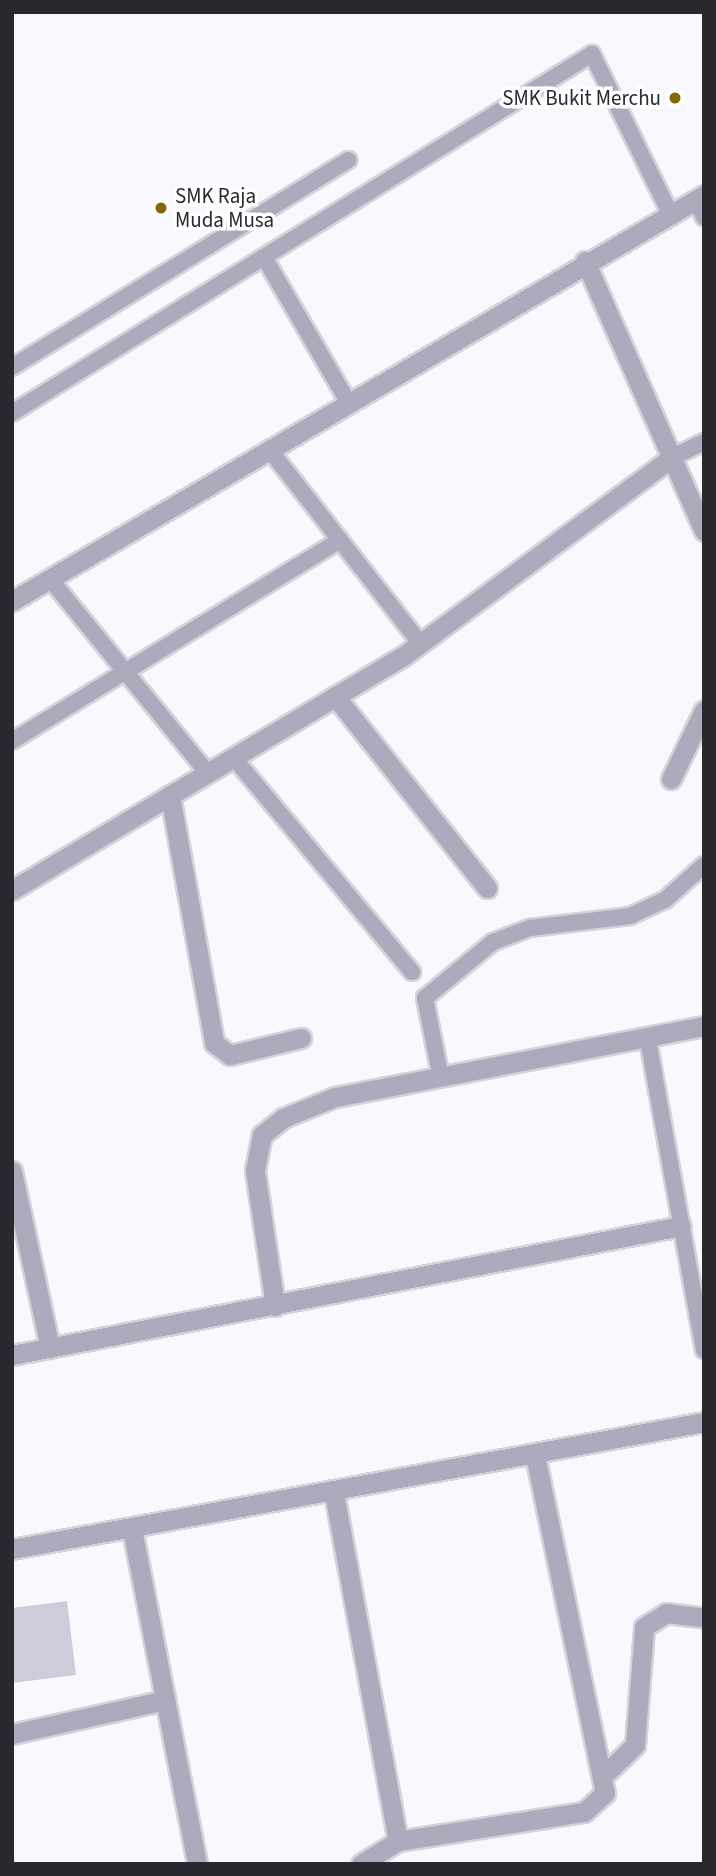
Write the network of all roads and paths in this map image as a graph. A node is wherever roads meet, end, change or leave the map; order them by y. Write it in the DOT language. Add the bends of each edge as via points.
graph roads {
  1 [pos="348,160"];
  2 [pos="701,204"];
  3 [pos="671,215"];
  4 [pos="264,257"];
  5 [pos="584,261"];
  6 [pos="12,367"];
  7 [pos="348,402"];
  8 [pos="12,413"];
  9 [pos="704,442"];
  10 [pos="269,449"];
  11 [pos="671,458"];
  12 [pos="704,531"];
  13 [pos="340,540"];
  14 [pos="50,579"];
  15 [pos="12,601"];
  16 [pos="420,643"];
  17 [pos="125,671"];
  18 [pos="335,696"];
  19 [pos="704,710"];
  20 [pos="12,741"];
  21 [pos="233,757"];
  22 [pos="207,772"];
  23 [pos="671,779"];
  24 [pos="170,795"];
  25 [pos="704,864"];
  26 [pos="487,888"];
  27 [pos="12,890"];
  28 [pos="412,972"];
  29 [pos="704,1026"];
  30 [pos="300,1038"];
  31 [pos="648,1040"];
  32 [pos="441,1078"];
  33 [pos="12,1171"];
  34 [pos="18,1220"];
  35 [pos="681,1226"];
  36 [pos="275,1306"];
  37 [pos="50,1348"];
  38 [pos="704,1350"];
  39 [pos="12,1355"];
  40 [pos="704,1422"];
  41 [pos="535,1455"];
  42 [pos="334,1493"];
  43 [pos="132,1529"];
  44 [pos="12,1549"];
  45 [pos="704,1618"];
  46 [pos="165,1700"];
  47 [pos="12,1734"];
  48 [pos="604,1776"];
  49 [pos="398,1841"];
  50 [pos="197,1864"];
  51 [pos="361,1864"];
  1 -- 6 [label="lane"];
  2 -- 3 [label="street"];
  3 -- 4 [label="lane" via="592,54"];
  3 -- 5 [label="street"];
  4 -- 7 [label="lane"];
  4 -- 8 [label="lane"];
  5 -- 7 [label="street"];
  5 -- 11 [label="street"];
  7 -- 10 [label="street"];
  9 -- 11 [label="lane"];
  10 -- 13 [label="lane"];
  10 -- 14 [label="street"];
  11 -- 12 [label="street"];
  11 -- 16 [label="street"];
  13 -- 16 [label="lane"];
  13 -- 17 [label="lane"];
  14 -- 15 [label="street"];
  14 -- 17 [label="lane"];
  16 -- 18 [label="street"];
  17 -- 20 [label="lane"];
  17 -- 22 [label="lane"];
  18 -- 21 [label="street"];
  18 -- 26 [label="street"];
  19 -- 23 [label="street"];
  21 -- 22 [label="street"];
  21 -- 28 [label="lane"];
  22 -- 24 [label="street"];
  24 -- 27 [label="street"];
  24 -- 30 [label="street" via="214,1043 230,1055"];
  25 -- 32 [label="lane" via="665,900 630,916 530,929 493,942 425,998"];
  29 -- 31 [label="street"];
  31 -- 32 [label="street"];
  31 -- 35 [label="lane"];
  32 -- 36 [label="street" via="335,1097 283,1118 262,1135 255,1170"];
  33 -- 34 [label="street"];
  34 -- 37 [label="street"];
  35 -- 36 [label="street"];
  35 -- 38 [label="lane"];
  36 -- 37 [label="street"];
  37 -- 39 [label="street"];
  40 -- 41 [label="street"];
  41 -- 42 [label="street"];
  41 -- 48 [label="street"];
  42 -- 43 [label="street"];
  42 -- 49 [label="street"];
  43 -- 44 [label="street"];
  43 -- 46 [label="street"];
  45 -- 48 [label="street" via="666,1613 644,1627 635,1745"];
  46 -- 47 [label="street"];
  46 -- 50 [label="street"];
  48 -- 49 [label="street" via="605,1793 584,1812"];
  49 -- 51 [label="street"];
}
